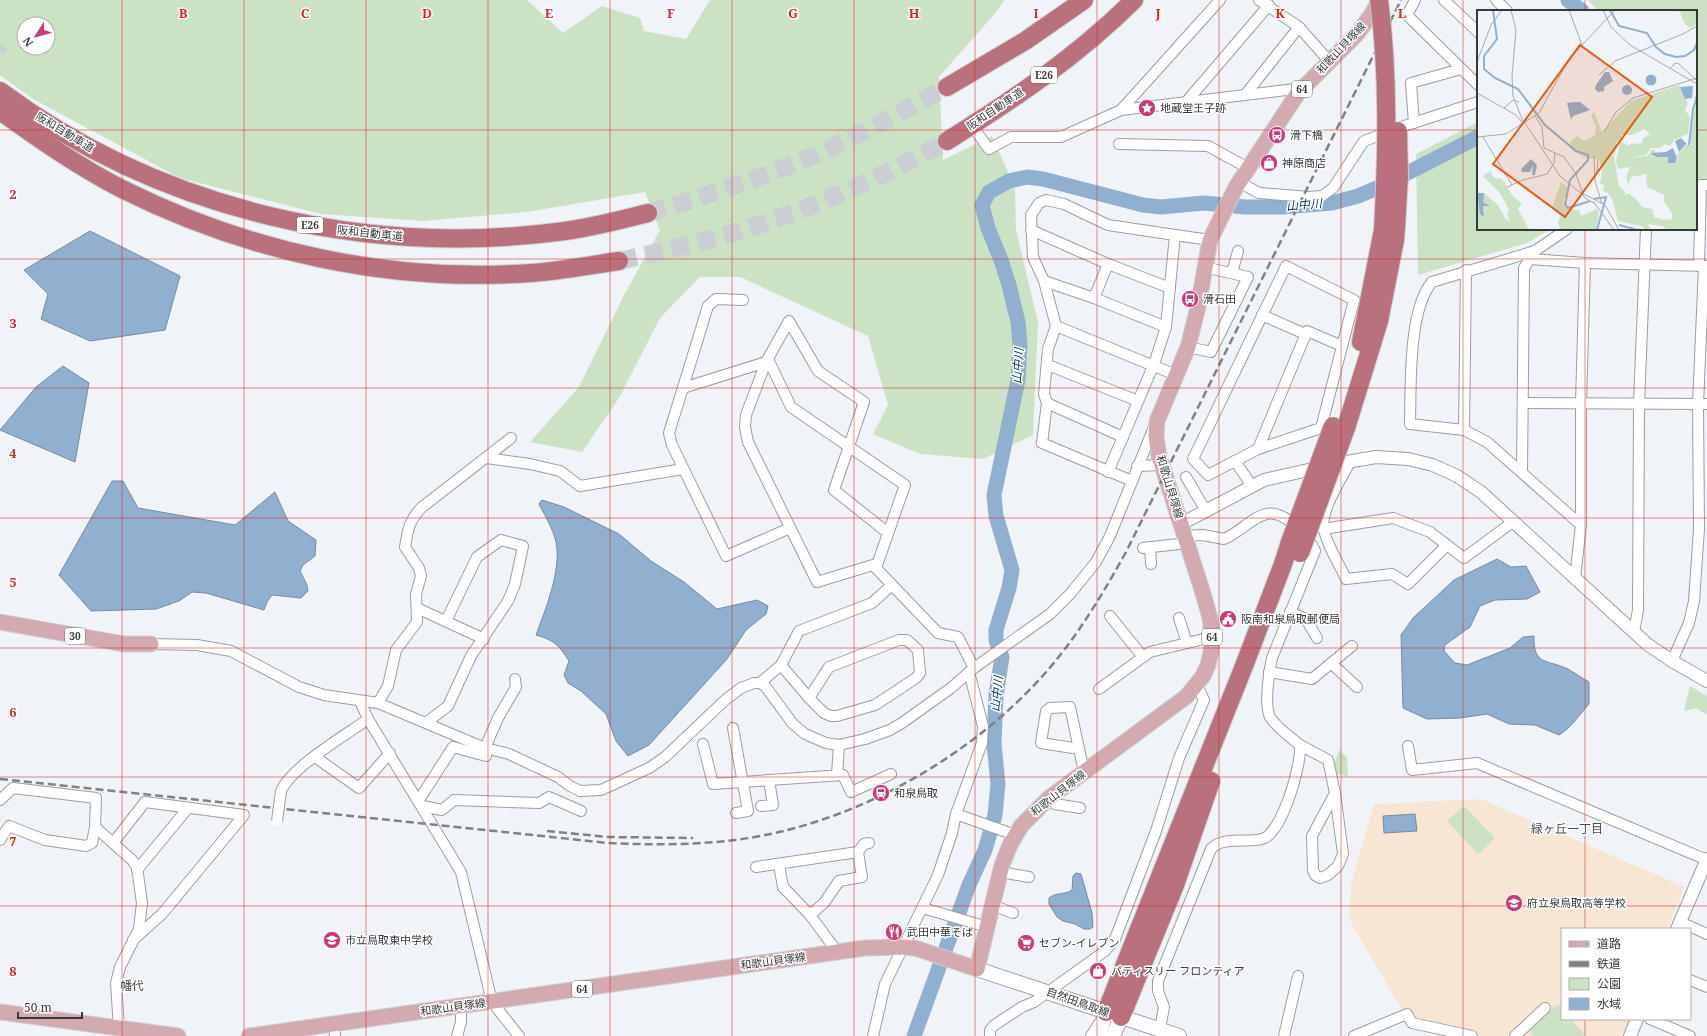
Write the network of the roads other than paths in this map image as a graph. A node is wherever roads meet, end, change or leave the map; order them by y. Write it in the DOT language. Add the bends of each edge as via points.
graph roads {
  1 [pos="1084,0"];
  2 [pos="1134,0"];
  3 [pos="1220,0"];
  4 [pos="1259,0"];
  5 [pos="1379,0"];
  6 [pos="1391,0"];
  7 [pos="1415,0"];
  8 [pos="1444,0"];
  9 [pos="1496,0"];
  10 [pos="1269,5"];
  11 [pos="1506,10"];
  12 [pos="1299,28"];
  13 [pos="1477,31"];
  14 [pos="1329,61"];
  15 [pos="1461,69"];
  16 [pos="1476,79"];
  17 [pos="948,87"];
  18 [pos="1303,88"];
  19 [pos="0,91"];
  20 [pos="1245,95"];
  21 [pos="1187,101"];
  22 [pos="1477,102"];
  23 [pos="1121,110"];
  24 [pos="0,111"];
  25 [pos="1414,123"];
  26 [pos="978,134"];
  27 [pos="947,141"];
  28 [pos="1119,144"];
  29 [pos="1248,168"];
  30 [pos="1237,185"];
  31 [pos="1707,185"];
  32 [pos="648,213"];
  33 [pos="1389,229"];
  34 [pos="1031,230"];
  35 [pos="1566,230"];
  36 [pos="1646,230"];
  37 [pos="1212,234"];
  38 [pos="1175,235"];
  39 [pos="1238,251"];
  40 [pos="1533,255"];
  41 [pos="619,261"];
  42 [pos="1585,263"];
  43 [pos="1108,264"];
  44 [pos="1645,265"];
  45 [pos="1703,266"];
  46 [pos="1204,267"];
  47 [pos="1466,270"];
  48 [pos="1232,273"];
  49 [pos="1044,281"];
  50 [pos="1170,288"];
  51 [pos="1094,298"];
  52 [pos="743,300"];
  53 [pos="1262,315"];
  54 [pos="1056,326"];
  55 [pos="1166,326"];
  56 [pos="1305,334"];
  57 [pos="1342,346"];
  58 [pos="1188,347"];
  59 [pos="767,360"];
  60 [pos="1154,364"];
  61 [pos="1048,365"];
  62 [pos="1176,375"];
  63 [pos="683,388"];
  64 [pos="1138,401"];
  65 [pos="1047,403"];
  66 [pos="1524,404"];
  67 [pos="1582,404"];
  68 [pos="1639,404"];
  69 [pos="1703,404"];
  70 [pos="1156,421"];
  71 [pos="1464,430"];
  72 [pos="1123,437"];
  73 [pos="510,438"];
  74 [pos="849,446"];
  75 [pos="1258,449"];
  76 [pos="486,458"];
  77 [pos="1235,461"];
  78 [pos="1350,462"];
  79 [pos="1162,465"];
  80 [pos="1137,466"];
  81 [pos="684,469"];
  82 [pos="1108,472"];
  83 [pos="1522,472"];
  84 [pos="1186,477"];
  85 [pos="1132,481"];
  86 [pos="1252,486"];
  87 [pos="1206,511"];
  88 [pos="1514,521"];
  89 [pos="1581,525"];
  90 [pos="790,528"];
  91 [pos="1323,529"];
  92 [pos="1703,530"];
  93 [pos="888,533"];
  94 [pos="1185,534"];
  95 [pos="1446,546"];
  96 [pos="1152,564"];
  97 [pos="876,568"];
  98 [pos="1575,578"];
  99 [pos="892,585"];
  100 [pos="417,608"];
  101 [pos="1290,612"];
  102 [pos="1110,616"];
  103 [pos="1179,618"];
  104 [pos="446,621"];
  105 [pos="0,622"];
  106 [pos="1634,632"];
  107 [pos="1212,637"];
  108 [pos="1317,638"];
  109 [pos="484,639"];
  110 [pos="1187,643"];
  111 [pos="151,644"];
  112 [pos="1352,646"];
  113 [pos="1143,657"];
  114 [pos="1672,661"];
  115 [pos="1332,663"];
  116 [pos="781,665"];
  117 [pos="971,670"];
  118 [pos="1269,672"];
  119 [pos="515,679"];
  120 [pos="1707,681"];
  121 [pos="760,683"];
  122 [pos="1197,685"];
  123 [pos="1357,687"];
  124 [pos="1099,689"];
  125 [pos="808,698"];
  126 [pos="360,701"];
  127 [pos="378,703"];
  128 [pos="368,719"];
  129 [pos="427,722"];
  130 [pos="733,728"];
  131 [pos="703,744"];
  132 [pos="839,745"];
  133 [pos="1300,745"];
  134 [pos="1408,746"];
  135 [pos="1079,749"];
  136 [pos="485,752"];
  137 [pos="390,753"];
  138 [pos="315,757"];
  139 [pos="1084,772"];
  140 [pos="891,774"];
  141 [pos="837,775"];
  142 [pos="770,780"];
  143 [pos="742,781"];
  144 [pos="1335,794"];
  145 [pos="1049,798"];
  146 [pos="0,800"];
  147 [pos="421,803"];
  148 [pos="761,806"];
  149 [pos="188,808"];
  150 [pos="1080,808"];
  151 [pos="581,811"];
  152 [pos="736,813"];
  153 [pos="956,814"];
  154 [pos="277,821"];
  155 [pos="95,827"];
  156 [pos="1010,833"];
  157 [pos="0,840"];
  158 [pos="113,843"];
  159 [pos="869,843"];
  160 [pos="858,852"];
  161 [pos="1707,859"];
  162 [pos="779,865"];
  163 [pos="756,867"];
  164 [pos="137,870"];
  165 [pos="1000,872"];
  166 [pos="1704,875"];
  167 [pos="1029,876"];
  168 [pos="992,905"];
  169 [pos="923,908"];
  170 [pos="1012,913"];
  171 [pos="810,915"];
  172 [pos="982,926"];
  173 [pos="1678,926"];
  174 [pos="1691,930"];
  175 [pos="1707,934"];
  176 [pos="133,940"];
  177 [pos="909,947"];
  178 [pos="834,952"];
  179 [pos="971,966"];
  180 [pos="1298,976"];
  181 [pos="1691,980"];
  182 [pos="1707,987"];
  183 [pos="1049,991"];
  184 [pos="492,1002"];
  185 [pos="461,1005"];
  186 [pos="1545,1008"];
  187 [pos="0,1012"];
  188 [pos="1114,1015"];
  189 [pos="1638,1020"];
  190 [pos="1652,1020"];
  191 [pos="119,1028"];
  192 [pos="1160,1029"];
  193 [pos="335,1030"];
  194 [pos="178,1036"];
  195 [pos="253,1036"];
  196 [pos="457,1036"];
  197 [pos="519,1036"];
  198 [pos="873,1036"];
  199 [pos="990,1036"];
  200 [pos="1091,1036"];
  201 [pos="1099,1036"];
  202 [pos="1113,1036"];
  203 [pos="1118,1036"];
  204 [pos="1179,1036"];
  205 [pos="1284,1036"];
  206 [pos="1354,1036"];
  207 [pos="1472,1036"];
  208 [pos="1515,1036"];
  209 [pos="1630,1036"];
  210 [pos="1690,1036"];
  1 -- 17 [label="highway" via="1025,41"];
  2 -- 27 [label="highway, 阪和自動車道 / E26" via="1044,76"];
  3 -- 23 [label="street"];
  4 -- 10 [label="street"];
  5 -- 14 [label="main road, 和歌山貝塚線 / 64" via="1356,35"];
  5 -- 33 [label="highway, bridge"];
  6 -- 33 [label="highway, bridge" via="1399,177"];
  7 -- 15 [label="street" via="1407,16"];
  8 -- 13 [label="street"];
  9 -- 11 [label="street"];
  10 -- 12 [label="street"];
  10 -- 21 [label="street"];
  12 -- 14 [label="street"];
  12 -- 20 [label="street"];
  14 -- 18 [label="main road, 和歌山貝塚線 / 64"];
  15 -- 16 [label="street"];
  15 -- 25 [label="street" via="1411,83"];
  18 -- 20 [label="street"];
  18 -- 29 [label="main road, 和歌山貝塚線 / 64"];
  19 -- 32 [label="highway, 阪和自動車道 / E26" via="93,150 139,172 231,206 329,228 382,235 479,238 565,231"];
  20 -- 21 [label="street"];
  21 -- 23 [label="street"];
  22 -- 25 [label="street"];
  23 -- 26 [label="street" via="1061,137 1011,137 989,150"];
  24 -- 41 [label="highway, 阪和自動車道" via="76,162 121,188 197,222 280,249 377,268 429,272 530,273"];
  25 -- 30 [label="street" via="1364,141 1333,188 1322,196 1259,192"];
  28 -- 29 [label="street" via="1208,146"];
  29 -- 30 [label="main road, 和歌山貝塚線 / 64"];
  30 -- 37 [label="main road, 和歌山貝塚線 / 64"];
  31 -- 45 [label="street" via="1701,185"];
  33 -- 188 [label="highway, bridge" via="1395,240 1379,321 1175,885"];
  34 -- 38 [label="street" via="1031,215 1039,203 1046,200 1082,212 1108,225"];
  34 -- 43 [label="street"];
  34 -- 49 [label="street" via="1033,257"];
  35 -- 40 [label="street"];
  36 -- 44 [label="street"];
  37 -- 38 [label="street"];
  37 -- 46 [label="main road, 和歌山貝塚線 / 64"];
  38 -- 50 [label="street"];
  39 -- 48 [label="street"];
  40 -- 42 [label="street"];
  40 -- 47 [label="street"];
  40 -- 66 [label="street" via="1524,268"];
  42 -- 44 [label="street"];
  42 -- 67 [label="street"];
  43 -- 50 [label="street"];
  43 -- 51 [label="street"];
  44 -- 45 [label="street"];
  44 -- 68 [label="street"];
  45 -- 69 [label="street"];
  46 -- 48 [label="street"];
  46 -- 58 [label="main road, 和歌山貝塚線 / 64"];
  47 -- 71 [label="street"];
  47 -- 71 [label="street" via="1432,282 1425,290 1416,324 1410,424"];
  48 -- 58 [label="street" via="1248,277 1211,352"];
  49 -- 51 [label="street"];
  49 -- 54 [label="street"];
  50 -- 55 [label="street"];
  51 -- 55 [label="street"];
  52 -- 63 [label="street" via="716,299 708,306"];
  53 -- 56 [label="street"];
  53 -- 57 [label="street" via="1286,266 1354,300"];
  53 -- 77 [label="street" via="1193,459 1208,475"];
  54 -- 60 [label="street"];
  54 -- 61 [label="street" via="1048,350"];
  55 -- 60 [label="street"];
  56 -- 57 [label="street" via="1307,331"];
  56 -- 75 [label="street"];
  57 -- 75 [label="street" via="1321,428"];
  58 -- 62 [label="main road, 和歌山貝塚線 / 64"];
  59 -- 63 [label="street"];
  59 -- 74 [label="street" via="791,407"];
  59 -- 74 [label="street" via="789,321 818,371 864,402"];
  59 -- 90 [label="street" via="746,415 745,428 748,442"];
  60 -- 62 [label="street"];
  60 -- 64 [label="street"];
  61 -- 64 [label="street"];
  61 -- 65 [label="street" via="1044,394"];
  62 -- 70 [label="main road, 和歌山貝塚線 / 64"];
  63 -- 81 [label="street" via="669,433"];
  64 -- 72 [label="street"];
  65 -- 72 [label="street"];
  65 -- 82 [label="street" via="1042,443"];
  66 -- 67 [label="street"];
  66 -- 83 [label="street"];
  67 -- 68 [label="street"];
  67 -- 89 [label="street"];
  68 -- 69 [label="street"];
  68 -- 106 [label="street" via="1638,610"];
  69 -- 92 [label="street"];
  70 -- 79 [label="main road, 和歌山貝塚線 / 64" via="1156,436"];
  70 -- 80 [label="street"];
  71 -- 83 [label="street" via="1487,442"];
  72 -- 82 [label="street"];
  73 -- 76 [label="street"];
  74 -- 93 [label="street" via="834,490"];
  74 -- 93 [label="street" via="905,485"];
  75 -- 77 [label="street"];
  76 -- 81 [label="street" via="560,471 580,486"];
  76 -- 100 [label="street" via="421,508 412,518 405,547 419,568 421,576 416,594"];
  77 -- 86 [label="street"];
  78 -- 86 [label="street" via="1284,474"];
  78 -- 88 [label="street" via="1376,457 1408,459 1433,465 1457,476 1481,492"];
  78 -- 91 [label="street" via="1324,515"];
  79 -- 80 [label="street"];
  79 -- 94 [label="main road, 和歌山貝塚線 / 64"];
  80 -- 85 [label="street"];
  81 -- 90 [label="street" via="726,556"];
  82 -- 85 [label="street"];
  83 -- 89 [label="street"];
  84 -- 87 [label="street"];
  85 -- 117 [label="street" via="1110,536 1096,562 1070,594 1036,625"];
  86 -- 87 [label="street"];
  87 -- 94 [label="street"];
  88 -- 95 [label="street" via="1464,558"];
  88 -- 98 [label="street"];
  89 -- 98 [label="street"];
  90 -- 97 [label="street" via="817,582 873,565"];
  91 -- 95 [label="street" via="1393,518 1430,532"];
  91 -- 95 [label="street" via="1346,579 1392,574 1408,584"];
  92 -- 114 [label="street" via="1689,623"];
  93 -- 97 [label="street"];
  94 -- 96 [label="street" via="1146,547"];
  94 -- 101 [label="street" via="1224,539 1257,517 1270,514 1281,516 1291,522 1312,543 1315,551"];
  94 -- 107 [label="main road, 和歌山貝塚線 / 64" via="1210,618"];
  97 -- 99 [label="street"];
  98 -- 106 [label="street"];
  99 -- 116 [label="street" via="872,604 799,631"];
  99 -- 117 [label="street" via="938,633 958,637"];
  100 -- 104 [label="street"];
  100 -- 127 [label="street" via="417,622 396,650 388,686"];
  101 -- 108 [label="street" via="1306,619"];
  101 -- 118 [label="street"];
  102 -- 113 [label="street" via="1120,622"];
  103 -- 110 [label="street"];
  104 -- 109 [label="street"];
  104 -- 109 [label="street" via="477,557 501,540 523,546 508,601"];
  105 -- 111 [label="main road, 30" via="124,644"];
  106 -- 114 [label="street"];
  107 -- 110 [label="street"];
  107 -- 122 [label="main road, 和歌山貝塚線 / 64" via="1208,664"];
  109 -- 129 [label="street" via="471,656 448,706"];
  110 -- 113 [label="street" via="1150,652"];
  111 -- 126 [label="street" via="197,645 231,651 310,691"];
  112 -- 115 [label="street"];
  113 -- 124 [label="street"];
  114 -- 120 [label="street"];
  115 -- 118 [label="street" via="1312,679"];
  115 -- 123 [label="street"];
  116 -- 121 [label="street"];
  116 -- 125 [label="street"];
  117 -- 132 [label="street" via="951,688 896,727 865,739"];
  117 -- 153 [label="street" via="983,734 980,750"];
  118 -- 133 [label="street" via="1270,715"];
  119 -- 136 [label="street" via="516,687 498,718"];
  121 -- 132 [label="street" via="793,724 805,734 826,743"];
  121 -- 136 [label="street" via="742,688 660,761 601,790 575,789 558,777 509,754"];
  122 -- 139 [label="main road, 和歌山貝塚線 / 64" via="1187,696"];
  122 -- 183 [label="street" via="1204,700 1178,758 1156,830 1115,939 1105,951"];
  125 -- 125 [label="street" via="831,716 875,705 920,673 918,650 907,640 899,640 829,667"];
  126 -- 127 [label="street"];
  126 -- 128 [label="street"];
  127 -- 129 [label="street"];
  128 -- 137 [label="street"];
  128 -- 138 [label="street"];
  129 -- 136 [label="street"];
  130 -- 143 [label="street"];
  131 -- 143 [label="street" via="713,784"];
  132 -- 141 [label="street"];
  133 -- 144 [label="street" via="1328,760"];
  133 -- 192 [label="street" via="1297,772 1272,832 1261,839 1219,843 1211,849 1158,981 1158,991 1164,1007"];
  134 -- 161 [label="street" via="1412,770 1477,763"];
  135 -- 135 [label="street" via="1070,707 1050,708 1046,711 1041,742"];
  135 -- 139 [label="street"];
  136 -- 147 [label="street" via="454,748"];
  137 -- 138 [label="street" via="359,788"];
  137 -- 147 [label="street"];
  138 -- 154 [label="street, bridge" via="284,784"];
  139 -- 145 [label="main road, 和歌山貝塚線 / 64"];
  140 -- 141 [label="street" via="851,792 843,775"];
  141 -- 142 [label="street"];
  142 -- 143 [label="street"];
  142 -- 148 [label="street" via="773,805"];
  143 -- 152 [label="street" via="748,811"];
  144 -- 144 [label="street" via="1343,854 1338,866 1326,877 1320,878 1313,870 1312,836"];
  145 -- 150 [label="street" via="1055,804"];
  145 -- 156 [label="main road, 和歌山貝塚線 / 64"];
  146 -- 155 [label="street" via="13,788 96,798"];
  147 -- 151 [label="street" via="442,810 454,800 539,803 549,796"];
  147 -- 184 [label="street" via="461,872"];
  149 -- 158 [label="street" via="145,802"];
  149 -- 164 [label="street"];
  149 -- 176 [label="street" via="244,815 162,914"];
  153 -- 156 [label="street"];
  153 -- 169 [label="street" via="938,875"];
  155 -- 157 [label="street" via="92,843 86,846 45,840 9,826"];
  155 -- 158 [label="street"];
  156 -- 165 [label="main road, 和歌山貝塚線 / 64"];
  158 -- 164 [label="street" via="132,860"];
  159 -- 160 [label="street" via="864,844"];
  160 -- 162 [label="street"];
  160 -- 171 [label="street" via="862,877 839,881 824,903"];
  161 -- 166 [label="street"];
  162 -- 163 [label="street"];
  162 -- 171 [label="street" via="783,887 789,898"];
  164 -- 176 [label="street" via="142,903 139,929"];
  165 -- 167 [label="street"];
  165 -- 168 [label="main road, 和歌山貝塚線 / 64"];
  166 -- 173 [label="street"];
  168 -- 170 [label="street"];
  168 -- 172 [label="main road, 和歌山貝塚線 / 64"];
  169 -- 172 [label="street"];
  169 -- 177 [label="street"];
  171 -- 178 [label="street"];
  172 -- 179 [label="main road, 和歌山貝塚線 / 64"];
  174 -- 175 [label="street"];
  176 -- 191 [label="street" via="116,983"];
  177 -- 178 [label="main road, 和歌山貝塚線 / 64"];
  177 -- 179 [label="main road, 和歌山貝塚線 / 64"];
  177 -- 198 [label="street" via="885,984"];
  178 -- 184 [label="main road, 和歌山貝塚線 / 64"];
  179 -- 183 [label="main road, 自然田鳥取線"];
  180 -- 205 [label="street"];
  181 -- 182 [label="street"];
  183 -- 188 [label="main road, 自然田鳥取線"];
  183 -- 199 [label="street" via="999,1022 990,1030"];
  184 -- 185 [label="main road, 和歌山貝塚線 / 64"];
  184 -- 197 [label="street"];
  185 -- 193 [label="main road, 和歌山貝塚線 / 64"];
  185 -- 196 [label="street" via="461,1022"];
  186 -- 208 [label="street"];
  187 -- 191 [label="main road"];
  188 -- 192 [label="main road, 自然田鳥取線"];
  188 -- 200 [label="street"];
  188 -- 201 [label="main road"];
  188 -- 202 [label="main road"];
  188 -- 203 [label="street"];
  189 -- 209 [label="street"];
  190 -- 210 [label="street"];
  191 -- 194 [label="main road"];
  192 -- 204 [label="main road, 自然田鳥取線"];
  193 -- 195 [label="main road, 和歌山貝塚線 / 64"];
  206 -- 207 [label="street" via="1407,1014 1412,1023"];
}
